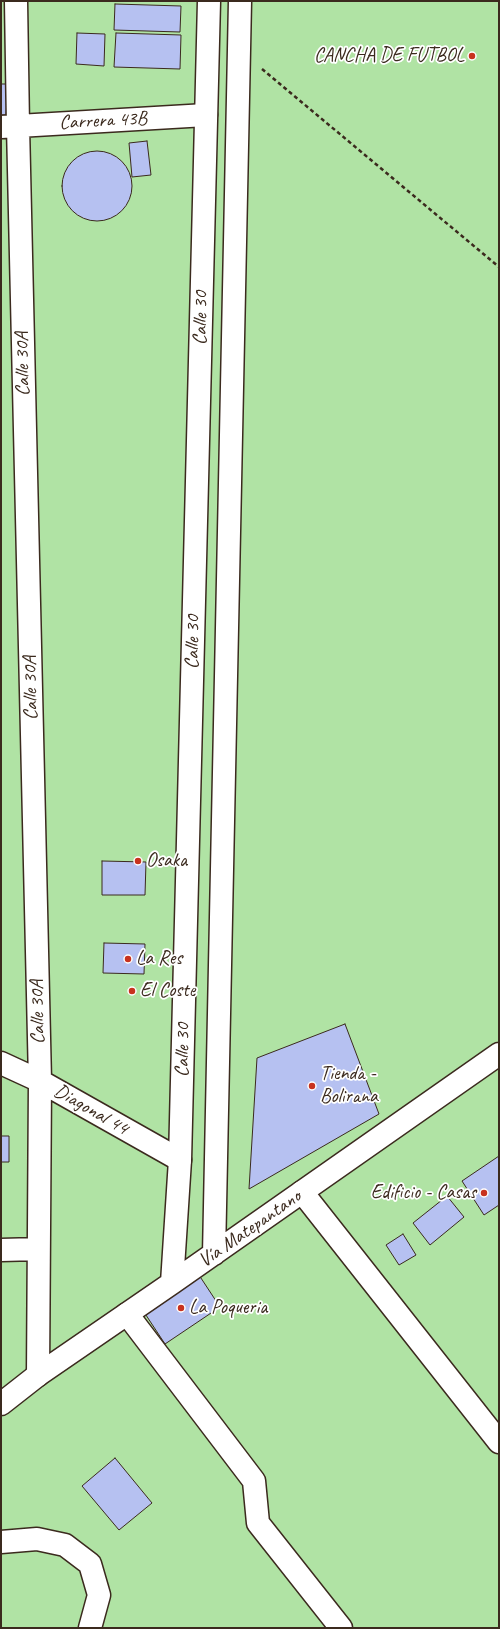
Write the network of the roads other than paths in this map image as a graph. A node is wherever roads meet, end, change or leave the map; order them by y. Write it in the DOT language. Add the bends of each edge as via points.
graph roads {
  1 [pos="16,1"];
  2 [pos="209,1"];
  3 [pos="240,1"];
  4 [pos="206,115"];
  5 [pos="9,127"];
  6 [pos="499,1054"];
  7 [pos="1,1063"];
  8 [pos="40,1081"];
  9 [pos="180,1160"];
  10 [pos="302,1192"];
  11 [pos="38,1249"];
  12 [pos="1,1250"];
  13 [pos="214,1254"];
  14 [pos="172,1283"];
  15 [pos="127,1314"];
  16 [pos="38,1375"];
  17 [pos="1,1404"];
  18 [pos="499,1442"];
  19 [pos="1,1542"];
  20 [pos="90,1628"];
  21 [pos="341,1628"];
  1 -- 5 [label="main road, Calle 30A"];
  2 -- 4 [label="main road, Calle 30"];
  3 -- 13 [label="main road, Calle 30"];
  4 -- 5 [label="main road, Carrera 43B"];
  4 -- 9 [label="main road, Calle 30"];
  5 -- 8 [label="main road, Calle 30A"];
  6 -- 10 [label="main road, Vía Matepantano"];
  7 -- 8 [label="main road, Diagonal 44"];
  8 -- 9 [label="main road, Diagonal 44"];
  8 -- 11 [label="main road, Calle 30A"];
  9 -- 14 [label="main road, Calle 30"];
  10 -- 13 [label="main road, Vía Matepantano"];
  10 -- 18 [label="main road"];
  11 -- 12 [label="main road"];
  11 -- 16 [label="main road, Calle 30A"];
  13 -- 14 [label="main road, Vía Matepantano"];
  14 -- 15 [label="main road, Vía Matepantano"];
  15 -- 16 [label="main road, Vía Matepantano"];
  15 -- 21 [label="main road" via="254,1481 258,1523"];
  16 -- 17 [label="main road, Vía Matepantano"];
  19 -- 20 [label="main road" via="37,1539 65,1545 90,1564 99,1595"];
}
